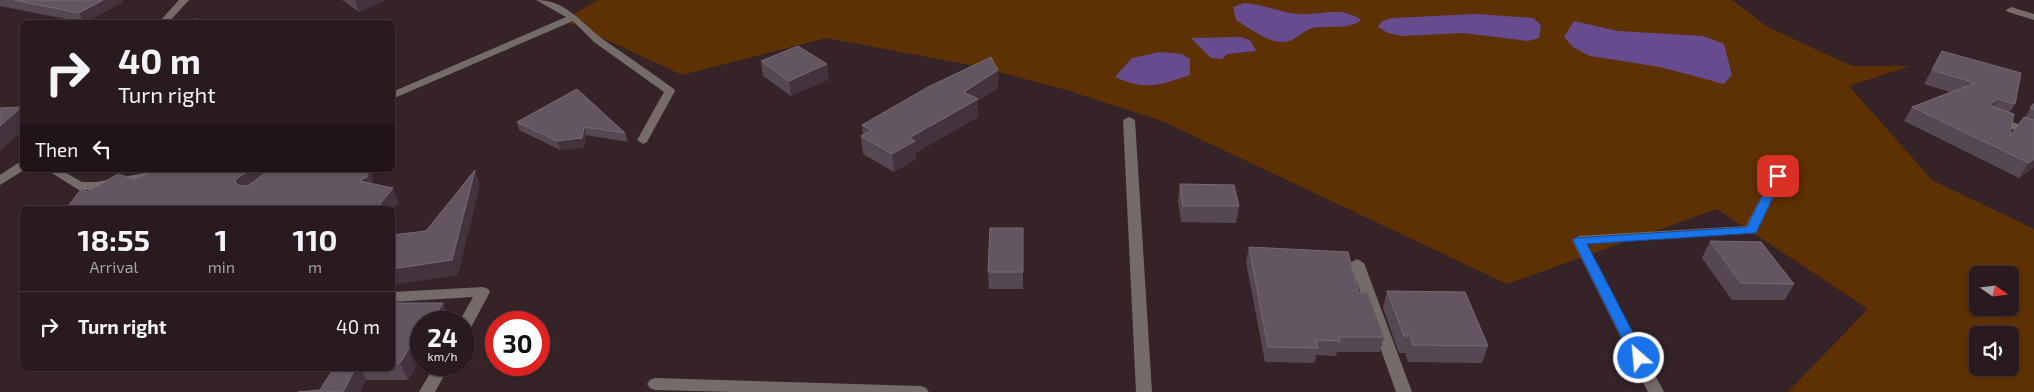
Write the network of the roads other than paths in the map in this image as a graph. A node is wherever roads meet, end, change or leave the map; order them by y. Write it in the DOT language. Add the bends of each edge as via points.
graph roads {
  1 [pos="184,0"];
  2 [pos="549,1"];
  3 [pos="2011,10"];
  4 [pos="574,17"];
  5 [pos="2034,17"];
  6 [pos="166,20"];
  7 [pos="395,95"];
  8 [pos="1990,118"];
  9 [pos="1129,120"];
  10 [pos="2034,132"];
  11 [pos="644,140"];
  12 [pos="20,167"];
  13 [pos="56,172"];
  14 [pos="170,172"];
  15 [pos="1778,176"];
  16 [pos="0,181"];
  17 [pos="1357,262"];
  18 [pos="395,297"];
  19 [pos="473,311"];
  20 [pos="437,376"];
  21 [pos="655,384"];
  22 [pos="428,392"];
  23 [pos="921,392"];
  24 [pos="1144,392"];
  25 [pos="1404,392"];
  26 [pos="1656,392"];
  1 -- 6 [label="street"];
  2 -- 4 [label="street"];
  3 -- 5 [label="street"];
  4 -- 7 [label="street"];
  4 -- 11 [label="street" via="598,40 670,91"];
  8 -- 10 [label="street"];
  9 -- 24 [label="street"];
  12 -- 16 [label="street"];
  13 -- 14 [label="street" via="79,186 96,186"];
  15 -- 26 [label="street" via="1751,230 1579,240"];
  17 -- 25 [label="street"];
  18 -- 19 [label="street" via="484,292"];
  20 -- 22 [label="street"];
  21 -- 23 [label="street"];
}
